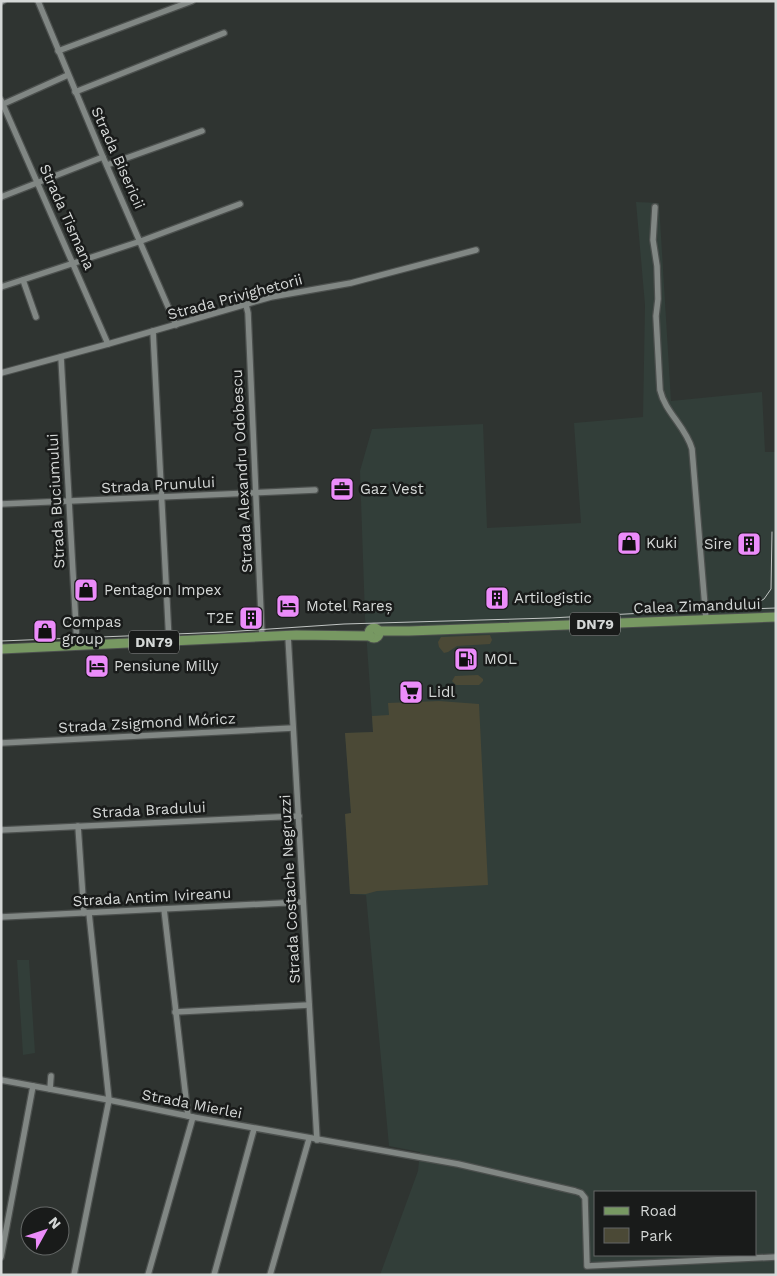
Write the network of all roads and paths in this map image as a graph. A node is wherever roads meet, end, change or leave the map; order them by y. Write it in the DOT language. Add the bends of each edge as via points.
graph roads {
  1 [pos="38,1"];
  2 [pos="192,1"];
  3 [pos="224,34"];
  4 [pos="58,52"];
  5 [pos="68,75"];
  6 [pos="75,92"];
  7 [pos="2,103"];
  8 [pos="202,131"];
  9 [pos="103,157"];
  10 [pos="107,165"];
  11 [pos="38,182"];
  12 [pos="1,197"];
  13 [pos="240,204"];
  14 [pos="654,207"];
  15 [pos="140,241"];
  16 [pos="476,250"];
  17 [pos="74,264"];
  18 [pos="23,280"];
  19 [pos="1,287"];
  20 [pos="246,305"];
  21 [pos="36,318"];
  22 [pos="176,325"];
  23 [pos="153,331"];
  24 [pos="108,344"];
  25 [pos="61,357"];
  26 [pos="1,373"];
  27 [pos="315,490"];
  28 [pos="256,493"];
  29 [pos="162,498"];
  30 [pos="69,501"];
  31 [pos="1,504"];
  32 [pos="776,617"];
  33 [pos="706,619"];
  34 [pos="288,636"];
  35 [pos="262,637"];
  36 [pos="169,641"];
  37 [pos="77,645"];
  38 [pos="1,649"];
  39 [pos="293,728"];
  40 [pos="1,743"];
  41 [pos="299,816"];
  42 [pos="78,826"];
  43 [pos="1,830"];
  44 [pos="303,902"];
  45 [pos="164,909"];
  46 [pos="87,913"];
  47 [pos="1,917"];
  48 [pos="309,1005"];
  49 [pos="175,1012"];
  50 [pos="51,1076"];
  51 [pos="1,1080"];
  52 [pos="33,1086"];
  53 [pos="50,1089"];
  54 [pos="109,1100"];
  55 [pos="190,1117"];
  56 [pos="254,1128"];
  57 [pos="309,1138"];
  58 [pos="317,1140"];
  59 [pos="1,1257"];
  60 [pos="776,1257"];
  61 [pos="74,1275"];
  62 [pos="148,1275"];
  63 [pos="214,1275"];
  64 [pos="270,1275"];
  1 -- 4 [label="street, Strada Bisericii"];
  2 -- 4 [label="street"];
  3 -- 6 [label="street"];
  4 -- 5 [label="street, Strada Bisericii"];
  5 -- 6 [label="street, Strada Bisericii"];
  5 -- 7 [label="street"];
  6 -- 9 [label="street, Strada Bisericii"];
  7 -- 11 [label="street, Strada Tismana"];
  8 -- 10 [label="street"];
  9 -- 10 [label="street, Strada Bisericii"];
  9 -- 11 [label="street"];
  10 -- 15 [label="street, Strada Bisericii"];
  11 -- 12 [label="street"];
  11 -- 17 [label="street, Strada Tismana"];
  13 -- 15 [label="street"];
  14 -- 33 [label="street" via="660,390 662,400 692,449"];
  15 -- 17 [label="street"];
  15 -- 22 [label="street, Strada Bisericii"];
  16 -- 20 [label="street, Strada Privighetorii" via="351,283 271,297"];
  17 -- 18 [label="street"];
  17 -- 24 [label="street, Strada Tismana"];
  18 -- 19 [label="street"];
  18 -- 21 [label="street"];
  20 -- 22 [label="street, Strada Privighetorii"];
  20 -- 28 [label="street, Strada Alexandru Odobescu"];
  22 -- 23 [label="street, Strada Privighetorii"];
  23 -- 24 [label="street, Strada Privighetorii"];
  23 -- 29 [label="street"];
  24 -- 25 [label="street, Strada Privighetorii"];
  25 -- 26 [label="street, Strada Privighetorii"];
  25 -- 30 [label="street, Strada Buciumului"];
  27 -- 28 [label="street, Strada Prunului"];
  28 -- 29 [label="street, Strada Prunului"];
  28 -- 35 [label="street, Strada Alexandru Odobescu"];
  29 -- 30 [label="street, Strada Prunului"];
  29 -- 36 [label="street"];
  30 -- 31 [label="street, Strada Prunului"];
  30 -- 37 [label="street, Strada Buciumului"];
  32 -- 33 [label="main road, Calea Zimandului / DN79"];
  33 -- 34 [label="main road, Calea Zimandului / DN79"];
  34 -- 35 [label="main road, DN79"];
  34 -- 39 [label="street, Strada Costache Negruzzi"];
  35 -- 36 [label="main road, DN79"];
  36 -- 37 [label="main road, DN79"];
  37 -- 38 [label="main road, DN79"];
  39 -- 40 [label="street, Strada Zsigmond Móricz"];
  39 -- 41 [label="street, Strada Costache Negruzzi"];
  41 -- 42 [label="street, Strada Bradului"];
  41 -- 44 [label="street, Strada Costache Negruzzi"];
  42 -- 43 [label="street, Strada Bradului"];
  42 -- 46 [label="street"];
  44 -- 45 [label="street, Strada Antim Ivireanu"];
  44 -- 48 [label="street, Strada Costache Negruzzi"];
  45 -- 46 [label="street, Strada Antim Ivireanu"];
  45 -- 49 [label="street"];
  46 -- 47 [label="street, Strada Antim Ivireanu"];
  46 -- 54 [label="street"];
  48 -- 49 [label="street"];
  48 -- 58 [label="street, Strada Costache Negruzzi"];
  49 -- 55 [label="street"];
  50 -- 53 [label="street"];
  51 -- 52 [label="street, Strada Mierlei"];
  52 -- 53 [label="street, Strada Mierlei"];
  52 -- 59 [label="street"];
  53 -- 54 [label="street, Strada Mierlei"];
  54 -- 55 [label="street, Strada Mierlei"];
  54 -- 61 [label="street"];
  55 -- 56 [label="street, Strada Mierlei"];
  55 -- 62 [label="street"];
  56 -- 57 [label="street, Strada Mierlei"];
  56 -- 63 [label="street"];
  57 -- 58 [label="street, Strada Mierlei"];
  57 -- 64 [label="street"];
  58 -- 60 [label="street, Strada Mierlei" via="458,1164 580,1194 585,1201 586,1266"];
}
